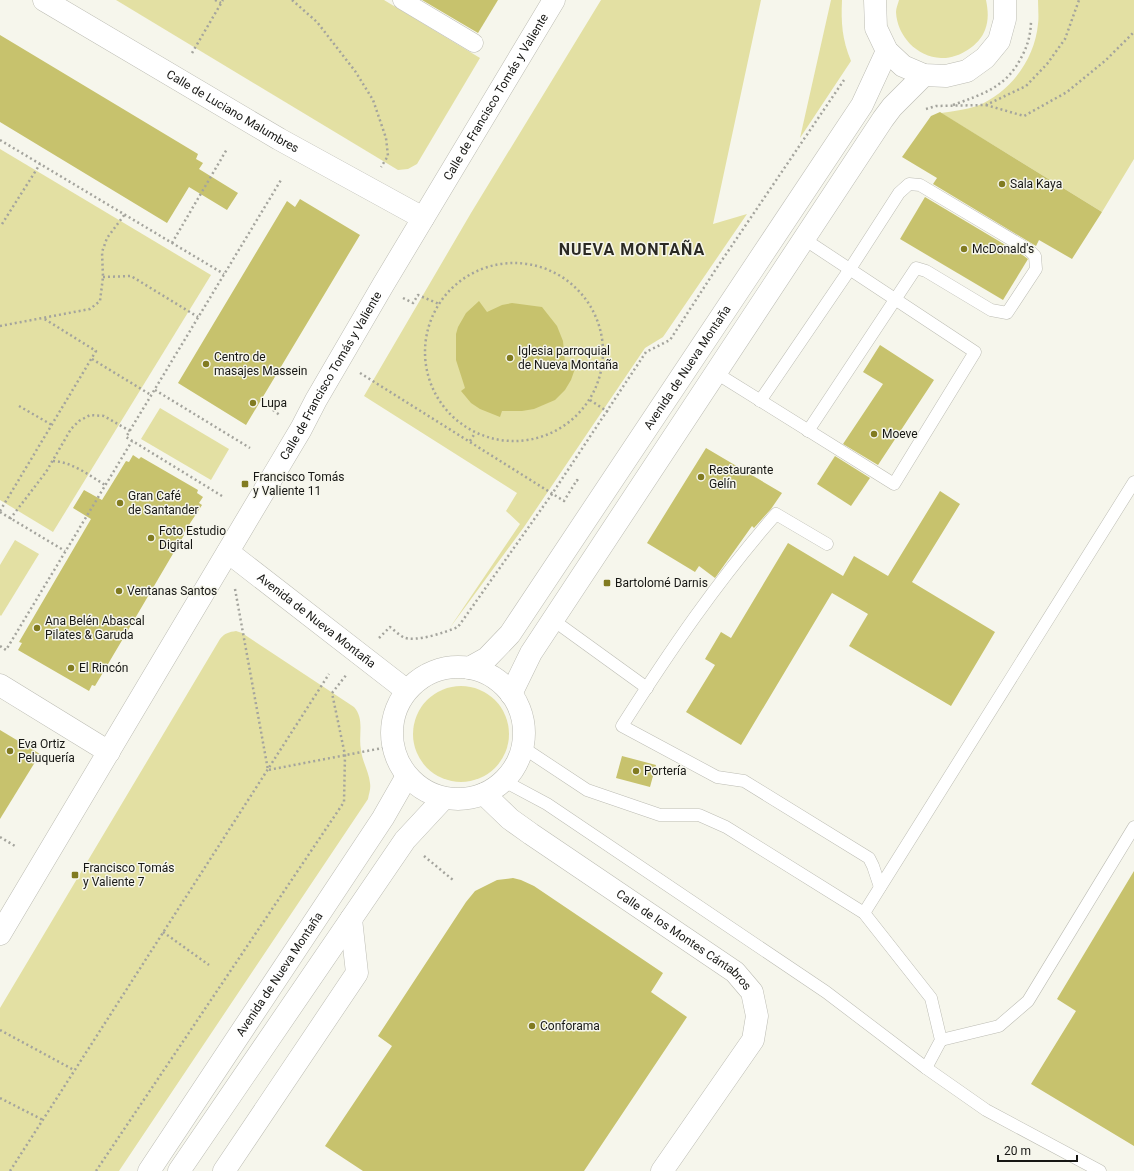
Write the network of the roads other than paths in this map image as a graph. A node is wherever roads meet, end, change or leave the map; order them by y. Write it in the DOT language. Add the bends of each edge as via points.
graph roads {
  1 [pos="44,0"];
  2 [pos="402,0"];
  3 [pos="554,0"];
  4 [pos="875,0"];
  5 [pos="1005,0"];
  6 [pos="474,43"];
  7 [pos="887,51"];
  8 [pos="924,74"];
  9 [pos="423,218"];
  10 [pos="804,239"];
  11 [pos="850,269"];
  12 [pos="895,298"];
  13 [pos="716,373"];
  14 [pos="760,401"];
  15 [pos="808,431"];
  16 [pos="1134,482"];
  17 [pos="828,544"];
  18 [pos="228,552"];
  19 [pos="553,620"];
  20 [pos="469,668"];
  21 [pos="0,685"];
  22 [pos="646,688"];
  23 [pos="406,690"];
  24 [pos="511,694"];
  25 [pos="522,747"];
  26 [pos="109,752"];
  27 [pos="407,776"];
  28 [pos="504,781"];
  29 [pos="484,794"];
  30 [pos="444,798"];
  31 [pos="1134,828"];
  32 [pos="880,887"];
  33 [pos="864,913"];
  34 [pos="351,919"];
  35 [pos="0,934"];
  36 [pos="941,1040"];
  37 [pos="926,1068"];
  38 [pos="149,1171"];
  39 [pos="179,1171"];
  40 [pos="224,1171"];
  41 [pos="662,1171"];
  42 [pos="1100,1171"];
  1 -- 9 [label="main road, Calle de Luciano Malumbres" via="279,139"];
  2 -- 6 [label="street"];
  3 -- 9 [label="main road, Calle de Francisco Tomás y Valiente"];
  4 -- 7 [label="main road" via="876,28"];
  5 -- 8 [label="main road" via="1005,19 999,41 985,58 960,73 946,76"];
  7 -- 8 [label="main road" via="903,66"];
  7 -- 20 [label="main road, Avenida de Nueva Montaña" via="862,105 510,634 487,658"];
  8 -- 10 [label="main road" via="883,118"];
  9 -- 18 [label="main road, Calle de Francisco Tomás y Valiente"];
  10 -- 11 [label="lane"];
  10 -- 13 [label="main road"];
  11 -- 12 [label="lane"];
  11 -- 12 [label="lane" via="899,193 909,184 920,185 1035,256 1036,269 1007,313 991,310 926,271 916,268"];
  11 -- 14 [label="lane"];
  12 -- 15 [label="lane"];
  12 -- 15 [label="lane" via="975,352 894,484"];
  13 -- 14 [label="lane"];
  13 -- 19 [label="main road"];
  14 -- 15 [label="lane"];
  16 -- 32 [label="lane"];
  17 -- 22 [label="lane" via="776,514 694,617"];
  18 -- 23 [label="main road, Avenida de Nueva Montaña"];
  18 -- 26 [label="main road, Calle de Francisco Tomás y Valiente"];
  19 -- 22 [label="lane"];
  19 -- 24 [label="main road" via="531,652"];
  20 -- 23 [label="main road" via="437,670"];
  20 -- 24 [label="main road" via="492,677"];
  21 -- 26 [label="main road"];
  22 -- 32 [label="lane" via="622,726 716,777 744,781 869,858"];
  23 -- 27 [label="main road" via="392,723 393,746 398,763"];
  24 -- 25 [label="main road" via="524,727"];
  25 -- 28 [label="main road" via="517,763"];
  25 -- 33 [label="lane" via="588,790 660,816 699,815 726,827"];
  26 -- 35 [label="main road, Calle de Francisco Tomás y Valiente"];
  27 -- 30 [label="main road" via="425,791"];
  27 -- 38 [label="main road, Avenida de Nueva Montaña" via="382,818"];
  28 -- 29 [label="main road"];
  28 -- 37 [label="lane" via="553,808 826,992"];
  29 -- 30 [label="main road" via="476,797"];
  29 -- 41 [label="main road, Calle de los Montes Cántabros" via="510,819 531,834 735,972 752,992 757,1016 753,1040"];
  30 -- 34 [label="main road" via="405,840"];
  31 -- 36 [label="lane" via="1028,1001 999,1026"];
  32 -- 33 [label="lane"];
  33 -- 36 [label="lane" via="931,998"];
  34 -- 39 [label="main road"];
  34 -- 40 [label="main road" via="357,973"];
  36 -- 37 [label="lane"];
  37 -- 42 [label="lane" via="986,1110"];
}
